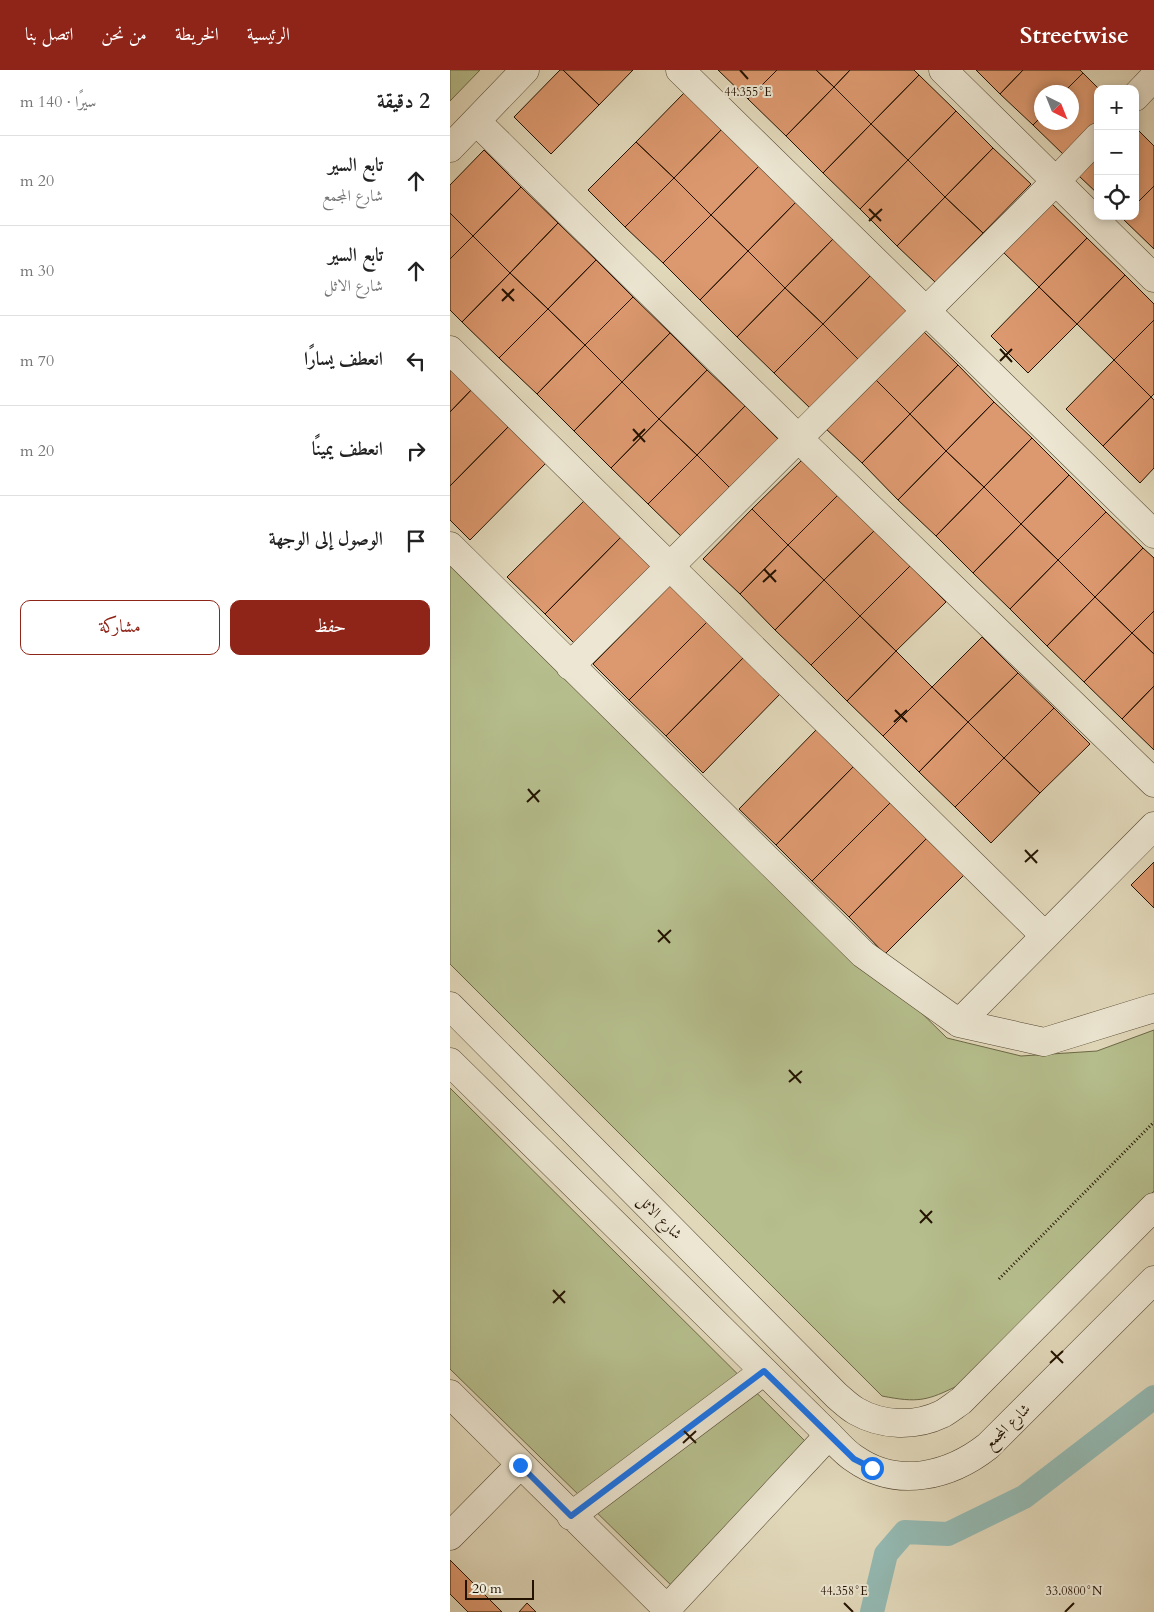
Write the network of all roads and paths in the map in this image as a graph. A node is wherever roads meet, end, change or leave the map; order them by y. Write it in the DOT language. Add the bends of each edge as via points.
graph roads {
  1 [pos="525,70"];
  2 [pos="680,70"];
  3 [pos="943,70"];
  4 [pos="1154,77"];
  5 [pos="1139,93"];
  6 [pos="476,121"];
  7 [pos="1094,141"];
  8 [pos="450,148"];
  9 [pos="1056,181"];
  10 [pos="1154,278"];
  11 [pos="925,311"];
  12 [pos="450,350"];
  13 [pos="798,438"];
  14 [pos="1154,534"];
  15 [pos="450,546"];
  16 [pos="669,567"];
  17 [pos="570,666"];
  18 [pos="1154,783"];
  19 [pos="1154,826"];
  20 [pos="1045,936"];
  21 [pos="450,1006"];
  22 [pos="1154,1008"];
  23 [pos="959,1023"];
  24 [pos="450,1062"];
  25 [pos="1154,1122"];
  26 [pos="1154,1207"];
  27 [pos="999,1279"];
  28 [pos="1154,1280"];
  29 [pos="764,1371"];
  30 [pos="450,1394"];
  31 [pos="829,1435"];
  32 [pos="520,1465"];
  33 [pos="571,1516"];
  34 [pos="450,1536"];
  35 [pos="665,1611"];
  1 -- 6 [label="street"];
  2 -- 11 [label="street"];
  3 -- 9 [label="street"];
  4 -- 5 [label="street"];
  6 -- 8 [label="street"];
  6 -- 13 [label="street"];
  7 -- 9 [label="street"];
  9 -- 10 [label="street"];
  9 -- 11 [label="street"];
  11 -- 13 [label="street"];
  11 -- 14 [label="street"];
  12 -- 16 [label="street"];
  13 -- 16 [label="street"];
  13 -- 18 [label="street"];
  15 -- 17 [label="street"];
  16 -- 17 [label="street"];
  16 -- 20 [label="street"];
  17 -- 23 [label="street" via="863,954"];
  19 -- 20 [label="street"];
  20 -- 23 [label="street"];
  21 -- 26 [label="street, شارع الاثل" via="837,1396 876,1420 898,1424 921,1421 942,1413 961,1400"];
  22 -- 23 [label="street" via="1044,1042"];
  24 -- 29 [label="street"];
  25 -- 27 [label="path"];
  28 -- 31 [label="street, شارع المجمع" via="988,1446 959,1466 926,1475 891,1474 854,1459"];
  29 -- 31 [label="street"];
  29 -- 33 [label="street"];
  30 -- 32 [label="street"];
  31 -- 35 [label="street"];
  32 -- 33 [label="street"];
  32 -- 34 [label="street"];
  33 -- 35 [label="street"];
}
